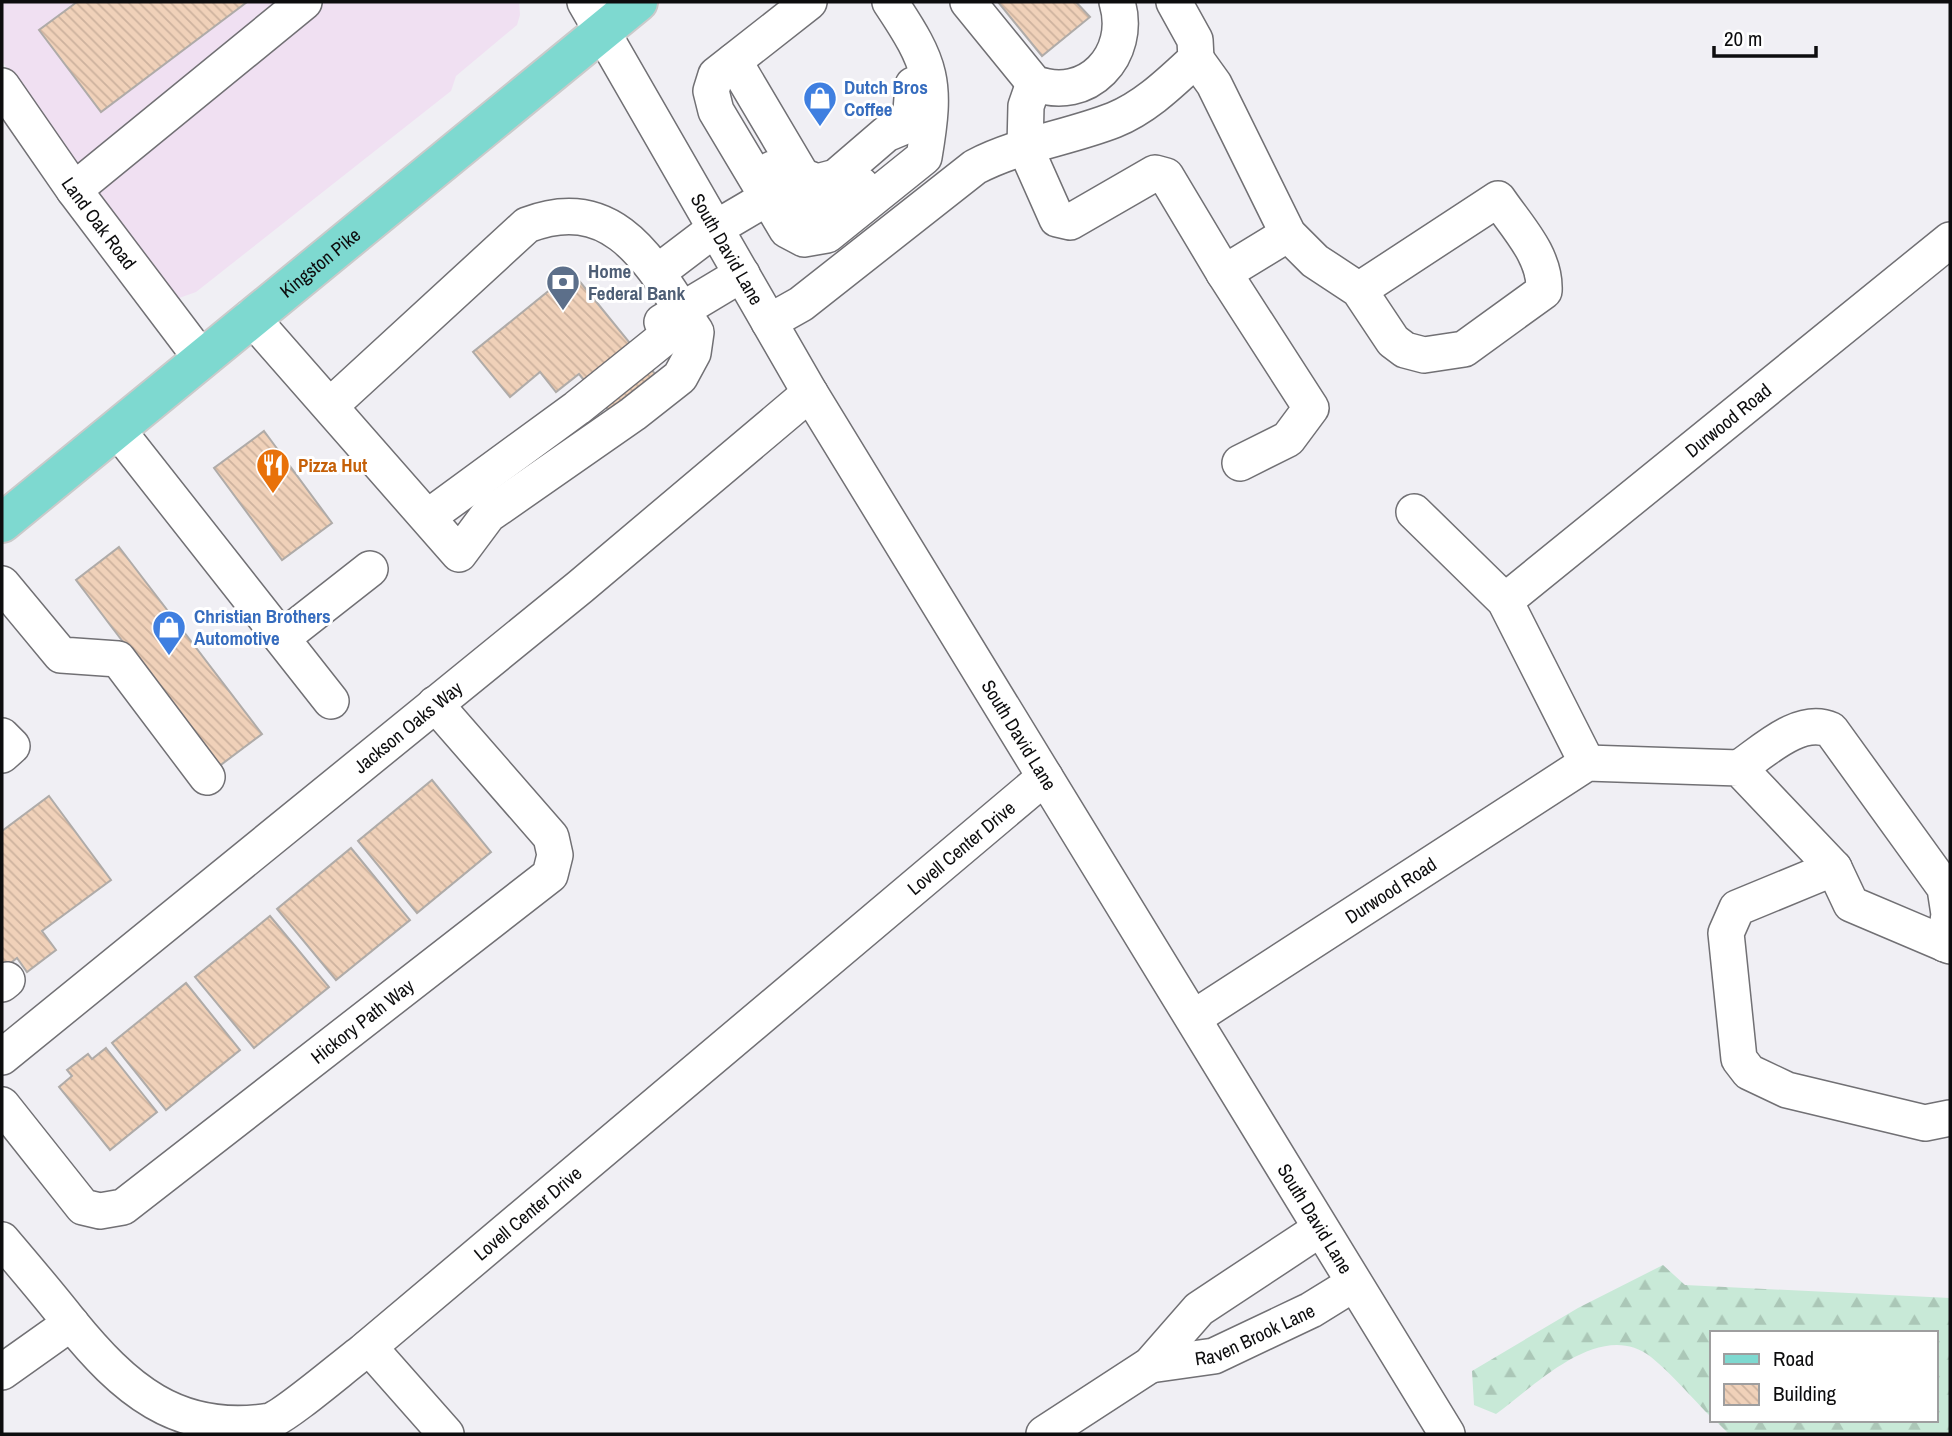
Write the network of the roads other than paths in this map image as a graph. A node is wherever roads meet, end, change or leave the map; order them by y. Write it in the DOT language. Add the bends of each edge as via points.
graph roads {
  1 [pos="304,2"];
  2 [pos="638,2"];
  3 [pos="809,2"];
  4 [pos="870,2"];
  5 [pos="890,2"];
  6 [pos="968,2"];
  7 [pos="1117,2"];
  8 [pos="1174,2"];
  9 [pos="594,16"];
  10 [pos="1196,59"];
  11 [pos="725,68"];
  12 [pos="1034,83"];
  13 [pos="2,86"];
  14 [pos="1025,147"];
  15 [pos="74,190"];
  16 [pos="767,198"];
  17 [pos="716,228"];
  18 [pos="1288,234"];
  19 [pos="1950,240"];
  20 [pos="658,272"];
  21 [pos="1224,273"];
  22 [pos="742,274"];
  23 [pos="1359,290"];
  24 [pos="682,312"];
  25 [pos="251,317"];
  26 [pos="769,322"];
  27 [pos="201,358"];
  28 [pos="810,393"];
  29 [pos="330,405"];
  30 [pos="116,429"];
  31 [pos="1240,463"];
  32 [pos="1414,512"];
  33 [pos="428,517"];
  34 [pos="2,523"];
  35 [pos="370,569"];
  36 [pos="2,584"];
  37 [pos="1505,601"];
  38 [pos="282,638"];
  39 [pos="331,701"];
  40 [pos="435,704"];
  41 [pos="2,736"];
  42 [pos="2,755"];
  43 [pos="1587,763"];
  44 [pos="1739,768"];
  45 [pos="1045,776"];
  46 [pos="207,777"];
  47 [pos="1834,869"];
  48 [pos="1948,945"];
  49 [pos="1195,1017"];
  50 [pos="2,1057"];
  51 [pos="1950,1118"];
  52 [pos="6,1119"];
  53 [pos="1320,1229"];
  54 [pos="2,1240"];
  55 [pos="1353,1284"];
  56 [pos="71,1323"];
  57 [pos="369,1347"];
  58 [pos="1150,1365"];
  59 [pos="2,1372"];
  60 [pos="182,1428"];
  61 [pos="446,1434"];
  62 [pos="1044,1434"];
  63 [pos="1447,1434"];
  1 -- 15 [label="street"];
  2 -- 9 [label="main road, Kingston Pike"];
  3 -- 11 [label="street"];
  4 -- 11 [label="street" via="907,56 914,97 911,124 886,134 836,177 817,182 802,176"];
  5 -- 16 [label="street" via="919,46 930,73 933,109 924,157 827,234 804,239 788,230"];
  6 -- 12 [label="street"];
  7 -- 12 [label="street" via="1122,23 1113,58 1086,84 1050,89"];
  8 -- 10 [label="street" via="1195,40"];
  9 -- 17 [label="street, South David Lane"];
  9 -- 25 [label="main road, Kingston Pike"];
  10 -- 14 [label="street" via="1149,101 1115,119"];
  10 -- 18 [label="street" via="1214,84"];
  11 -- 16 [label="street" via="711,91 716,111"];
  12 -- 14 [label="street" via="1026,106"];
  13 -- 15 [label="street, Land Oak Road"];
  14 -- 21 [label="street" via="1057,219 1070,222 1155,173 1166,176"];
  14 -- 26 [label="street" via="975,167 801,304"];
  15 -- 27 [label="street, Land Oak Road"];
  16 -- 17 [label="street"];
  17 -- 20 [label="street"];
  17 -- 22 [label="street, South David Lane"];
  18 -- 21 [label="street"];
  18 -- 23 [label="street" via="1315,261"];
  19 -- 37 [label="street, Durwood Road"];
  20 -- 24 [label="street"];
  20 -- 29 [label="street" via="628,239 594,219 568,215 527,225"];
  21 -- 31 [label="street" via="1311,408 1288,439"];
  22 -- 24 [label="street"];
  22 -- 26 [label="street, South David Lane"];
  23 -- 23 [label="street" via="1498,199 1541,261 1545,275 1544,291 1464,349 1424,355 1393,341"];
  24 -- 33 [label="street" via="653,326 563,400 559,420"];
  24 -- 33 [label="street" via="696,332 693,353 680,377 488,515 459,554"];
  25 -- 27 [label="main road, Kingston Pike"];
  25 -- 29 [label="street"];
  26 -- 28 [label="street, South David Lane"];
  27 -- 30 [label="main road, Kingston Pike"];
  28 -- 40 [label="street, Jackson Oaks Way"];
  28 -- 45 [label="street, South David Lane"];
  29 -- 33 [label="street"];
  30 -- 34 [label="main road, Kingston Pike"];
  30 -- 38 [label="street"];
  32 -- 37 [label="street"];
  35 -- 38 [label="street"];
  36 -- 46 [label="street" via="61,655 118,659"];
  37 -- 43 [label="street"];
  38 -- 39 [label="street"];
  40 -- 50 [label="street, Jackson Oaks Way"];
  40 -- 52 [label="street, Hickory Path Way" via="551,837 555,855 550,875 123,1207 100,1211 83,1207"];
  41 -- 42 [label="street" via="12,746"];
  43 -- 44 [label="street"];
  43 -- 49 [label="street, Durwood Road"];
  44 -- 47 [label="street"];
  44 -- 48 [label="street" via="1803,726 1831,730 1945,888"];
  45 -- 49 [label="street, South David Lane"];
  45 -- 57 [label="street, Lovell Center Drive"];
  47 -- 48 [label="street" via="1851,904"];
  47 -- 51 [label="street" via="1737,908 1726,933 1739,1059 1749,1072 1787,1090 1925,1123"];
  49 -- 53 [label="street, South David Lane"];
  53 -- 55 [label="street, South David Lane"];
  53 -- 58 [label="street, Raven Brook Lane" via="1199,1309"];
  54 -- 56 [label="street, Lovell Center Drive"];
  55 -- 58 [label="street, Raven Brook Lane" via="1311,1310 1213,1356"];
  55 -- 63 [label="street, South David Lane"];
  56 -- 59 [label="street"];
  56 -- 60 [label="street, Lovell Center Drive" via="134,1394"];
  57 -- 60 [label="street, Lovell Center Drive" via="271,1420"];
  57 -- 61 [label="street"];
  58 -- 62 [label="street, Raven Brook Lane"];
}
